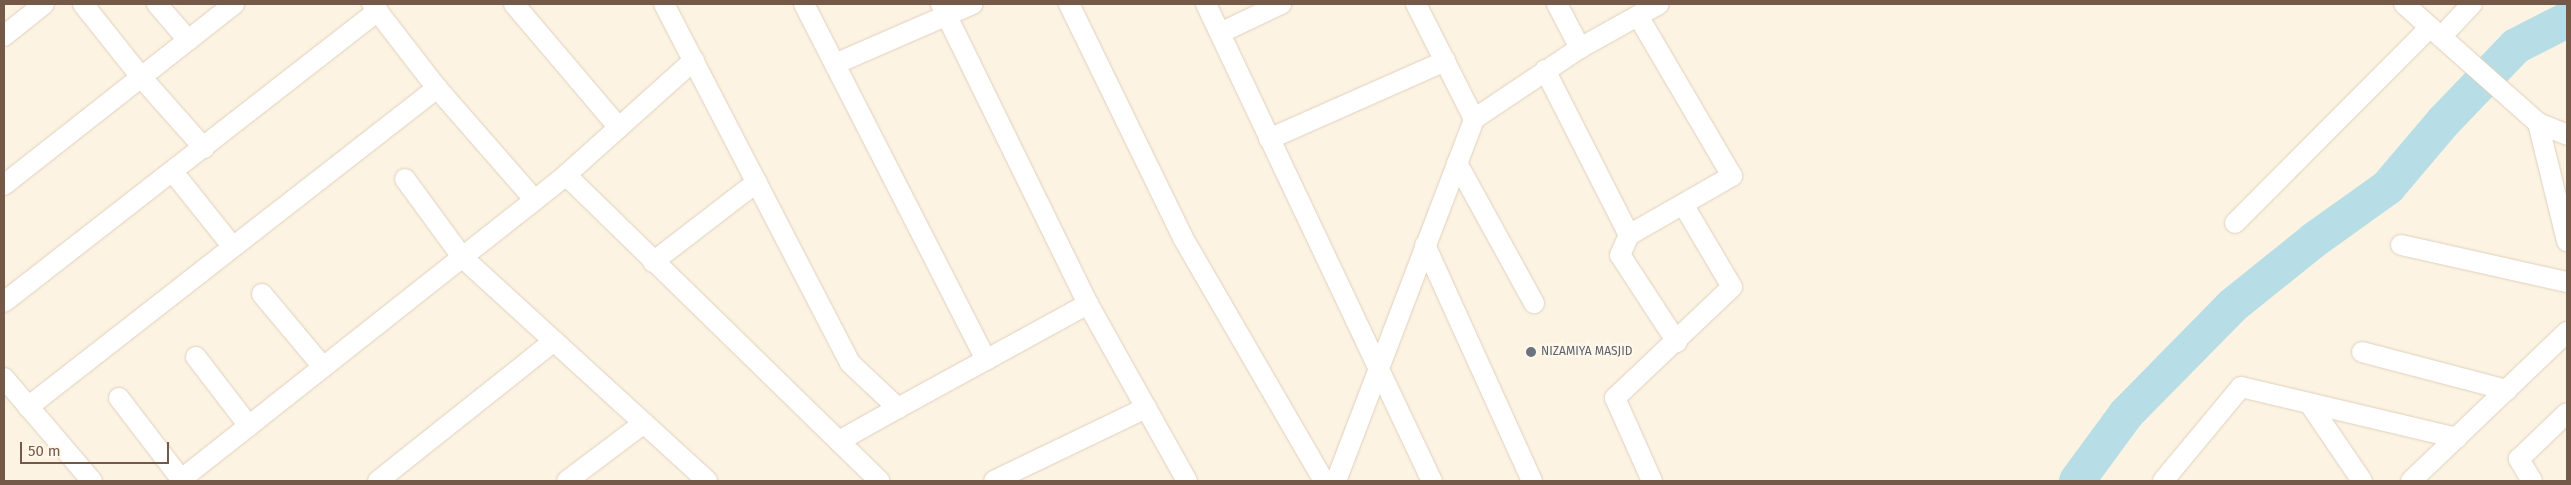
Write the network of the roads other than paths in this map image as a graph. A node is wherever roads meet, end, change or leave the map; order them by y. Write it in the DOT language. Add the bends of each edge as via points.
graph roads {
  1 [pos="44,4"];
  2 [pos="83,4"];
  3 [pos="157,4"];
  4 [pos="234,4"];
  5 [pos="514,4"];
  6 [pos="664,4"];
  7 [pos="804,4"];
  8 [pos="973,4"];
  9 [pos="1069,4"];
  10 [pos="1206,4"];
  11 [pos="1281,4"];
  12 [pos="1416,4"];
  13 [pos="1557,4"];
  14 [pos="1658,4"];
  15 [pos="2404,4"];
  16 [pos="2472,4"];
  17 [pos="375,7"];
  18 [pos="944,9"];
  19 [pos="1638,16"];
  20 [pos="2436,32"];
  21 [pos="1220,33"];
  22 [pos="4,36"];
  23 [pos="188,40"];
  24 [pos="1580,48"];
  25 [pos="694,60"];
  26 [pos="1445,61"];
  27 [pos="835,64"];
  28 [pos="1545,70"];
  29 [pos="141,77"];
  30 [pos="437,88"];
  31 [pos="1474,119"];
  32 [pos="2538,124"];
  33 [pos="618,128"];
  34 [pos="2567,135"];
  35 [pos="1269,139"];
  36 [pos="204,148"];
  37 [pos="1457,163"];
  38 [pos="173,172"];
  39 [pos="566,175"];
  40 [pos="405,179"];
  41 [pos="757,182"];
  42 [pos="4,186"];
  43 [pos="534,199"];
  44 [pos="1683,204"];
  45 [pos="2235,223"];
  46 [pos="1629,235"];
  47 [pos="2567,241"];
  48 [pos="1425,245"];
  49 [pos="2402,245"];
  50 [pos="232,246"];
  51 [pos="462,257"];
  52 [pos="653,262"];
  53 [pos="2567,282"];
  54 [pos="262,294"];
  55 [pos="4,302"];
  56 [pos="1534,303"];
  57 [pos="1088,304"];
  58 [pos="2567,332"];
  59 [pos="554,341"];
  60 [pos="1677,342"];
  61 [pos="2362,352"];
  62 [pos="196,357"];
  63 [pos="986,360"];
  64 [pos="1378,366"];
  65 [pos="323,367"];
  66 [pos="4,381"];
  67 [pos="2507,390"];
  68 [pos="120,398"];
  69 [pos="2309,404"];
  70 [pos="28,406"];
  71 [pos="898,408"];
  72 [pos="1146,408"];
  73 [pos="2567,414"];
  74 [pos="644,424"];
  75 [pos="249,426"];
  76 [pos="2457,438"];
  77 [pos="839,441"];
  78 [pos="180,480"];
  79 [pos="92,481"];
  80 [pos="378,481"];
  81 [pos="567,481"];
  82 [pos="706,481"];
  83 [pos="880,481"];
  84 [pos="994,481"];
  85 [pos="1187,481"];
  86 [pos="1324,481"];
  87 [pos="1336,481"];
  88 [pos="1432,481"];
  89 [pos="1532,481"];
  90 [pos="1652,481"];
  91 [pos="2163,481"];
  92 [pos="2362,481"];
  93 [pos="2411,481"];
  94 [pos="2532,481"];
  1 -- 22 [label="street"];
  2 -- 29 [label="street"];
  3 -- 23 [label="street"];
  4 -- 23 [label="street"];
  5 -- 33 [label="street"];
  6 -- 25 [label="street"];
  7 -- 27 [label="street"];
  8 -- 18 [label="street"];
  9 -- 86 [label="street" via="1183,238"];
  10 -- 21 [label="street"];
  11 -- 21 [label="street"];
  12 -- 26 [label="street"];
  13 -- 24 [label="street"];
  14 -- 19 [label="street"];
  15 -- 20 [label="street"];
  16 -- 20 [label="street"];
  17 -- 30 [label="street"];
  17 -- 36 [label="street"];
  18 -- 27 [label="street"];
  18 -- 57 [label="street"];
  19 -- 24 [label="street"];
  19 -- 44 [label="street" via="1732,176"];
  20 -- 32 [label="street"];
  20 -- 45 [label="street"];
  21 -- 35 [label="street"];
  23 -- 29 [label="street"];
  24 -- 28 [label="street"];
  25 -- 33 [label="street"];
  25 -- 41 [label="street"];
  26 -- 31 [label="street"];
  26 -- 35 [label="street"];
  27 -- 63 [label="street"];
  28 -- 31 [label="street"];
  28 -- 46 [label="street"];
  29 -- 36 [label="street"];
  29 -- 42 [label="street"];
  30 -- 43 [label="street"];
  30 -- 50 [label="street"];
  31 -- 37 [label="street"];
  32 -- 34 [label="street"];
  32 -- 47 [label="street"];
  33 -- 39 [label="street"];
  35 -- 64 [label="street"];
  36 -- 38 [label="street"];
  37 -- 48 [label="street"];
  37 -- 56 [label="street"];
  38 -- 50 [label="street"];
  38 -- 55 [label="street"];
  39 -- 43 [label="street"];
  39 -- 52 [label="street"];
  40 -- 51 [label="street"];
  41 -- 52 [label="street"];
  41 -- 71 [label="street" via="850,363"];
  43 -- 51 [label="street"];
  44 -- 46 [label="street"];
  44 -- 60 [label="street" via="1732,287"];
  46 -- 60 [label="street" via="1620,255"];
  48 -- 64 [label="street"];
  48 -- 89 [label="street"];
  49 -- 53 [label="street"];
  50 -- 70 [label="street"];
  51 -- 59 [label="street"];
  51 -- 65 [label="street"];
  52 -- 77 [label="street"];
  54 -- 65 [label="street"];
  57 -- 63 [label="street"];
  57 -- 72 [label="street"];
  58 -- 67 [label="street"];
  59 -- 74 [label="street"];
  59 -- 80 [label="street"];
  60 -- 90 [label="street" via="1615,398"];
  61 -- 67 [label="street"];
  62 -- 75 [label="street"];
  63 -- 71 [label="street"];
  64 -- 87 [label="street"];
  64 -- 88 [label="street"];
  65 -- 75 [label="street"];
  66 -- 70 [label="street"];
  67 -- 76 [label="street"];
  68 -- 78 [label="street"];
  69 -- 76 [label="street"];
  69 -- 91 [label="street" via="2241,387"];
  69 -- 92 [label="street"];
  70 -- 79 [label="street"];
  71 -- 77 [label="street"];
  72 -- 84 [label="street"];
  72 -- 85 [label="street"];
  73 -- 94 [label="street" via="2519,459"];
  74 -- 81 [label="street"];
  74 -- 82 [label="street"];
  75 -- 78 [label="street"];
  76 -- 93 [label="street"];
  77 -- 83 [label="street"];
}
